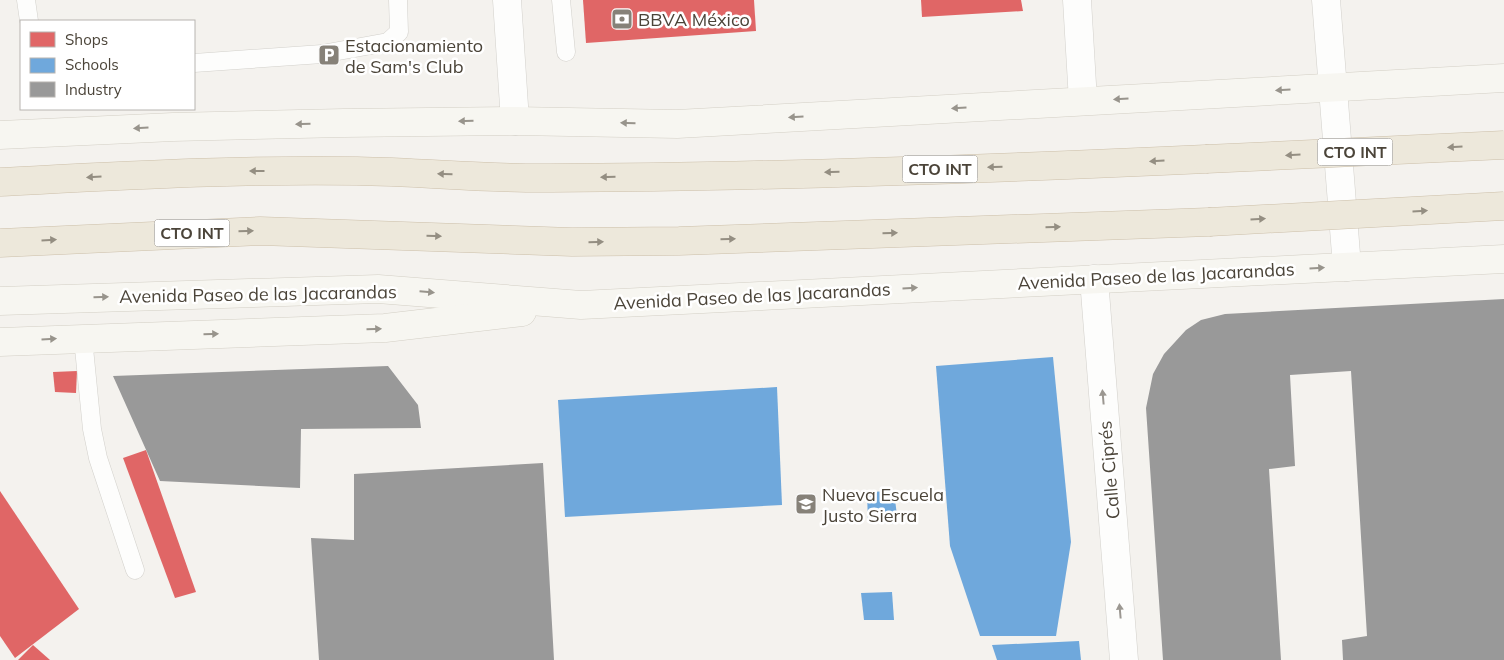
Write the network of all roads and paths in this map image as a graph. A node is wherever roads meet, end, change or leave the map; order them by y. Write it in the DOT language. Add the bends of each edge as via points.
graph roads {
  1 [pos="26,0"];
  2 [pos="398,0"];
  3 [pos="507,0"];
  4 [pos="561,0"];
  5 [pos="1076,0"];
  6 [pos="1326,0"];
  7 [pos="29,20"];
  8 [pos="566,52"];
  9 [pos="195,63"];
  10 [pos="1504,78"];
  11 [pos="1332,88"];
  12 [pos="1083,101"];
  13 [pos="515,121"];
  14 [pos="0,135"];
  15 [pos="1504,145"];
  16 [pos="0,182"];
  17 [pos="1504,206"];
  18 [pos="0,243"];
  19 [pos="1504,259"];
  20 [pos="1347,267"];
  21 [pos="1094,279"];
  22 [pos="0,301"];
  23 [pos="581,305"];
  24 [pos="83,338"];
  25 [pos="0,342"];
  26 [pos="135,570"];
  27 [pos="1124,660"];
  1 -- 7 [label="lane"];
  2 -- 9 [label="lane" via="398,32 388,42 322,54"];
  3 -- 13 [label="street"];
  4 -- 8 [label="lane"];
  5 -- 12 [label="street"];
  6 -- 11 [label="street"];
  10 -- 11 [label="main road"];
  11 -- 12 [label="main road, one-way"];
  11 -- 20 [label="street"];
  12 -- 13 [label="main road, one-way" via="677,124"];
  13 -- 14 [label="main road, one-way" via="173,127"];
  15 -- 16 [label="highway, CTO INT, one-way, bridge" via="1074,165 547,178 358,171 214,171"];
  18 -- 17 [label="highway, CTO INT, one-way, bridge" via="260,231 572,242 679,241 1209,222"];
  19 -- 20 [label="main road, Avenida Paseo de las Jacarandas"];
  21 -- 20 [label="main road, Avenida Paseo de las Jacarandas, one-way"];
  23 -- 21 [label="main road, Avenida Paseo de las Jacarandas, one-way"];
  27 -- 21 [label="street, Calle Ciprés, one-way"];
  22 -- 23 [label="main road, Avenida Paseo de las Jacarandas, one-way" via="378,288"];
  24 -- 23 [label="main road, one-way" via="385,328"];
  25 -- 24 [label="main road, one-way"];
  24 -- 26 [label="lane" via="98,458"];
}
